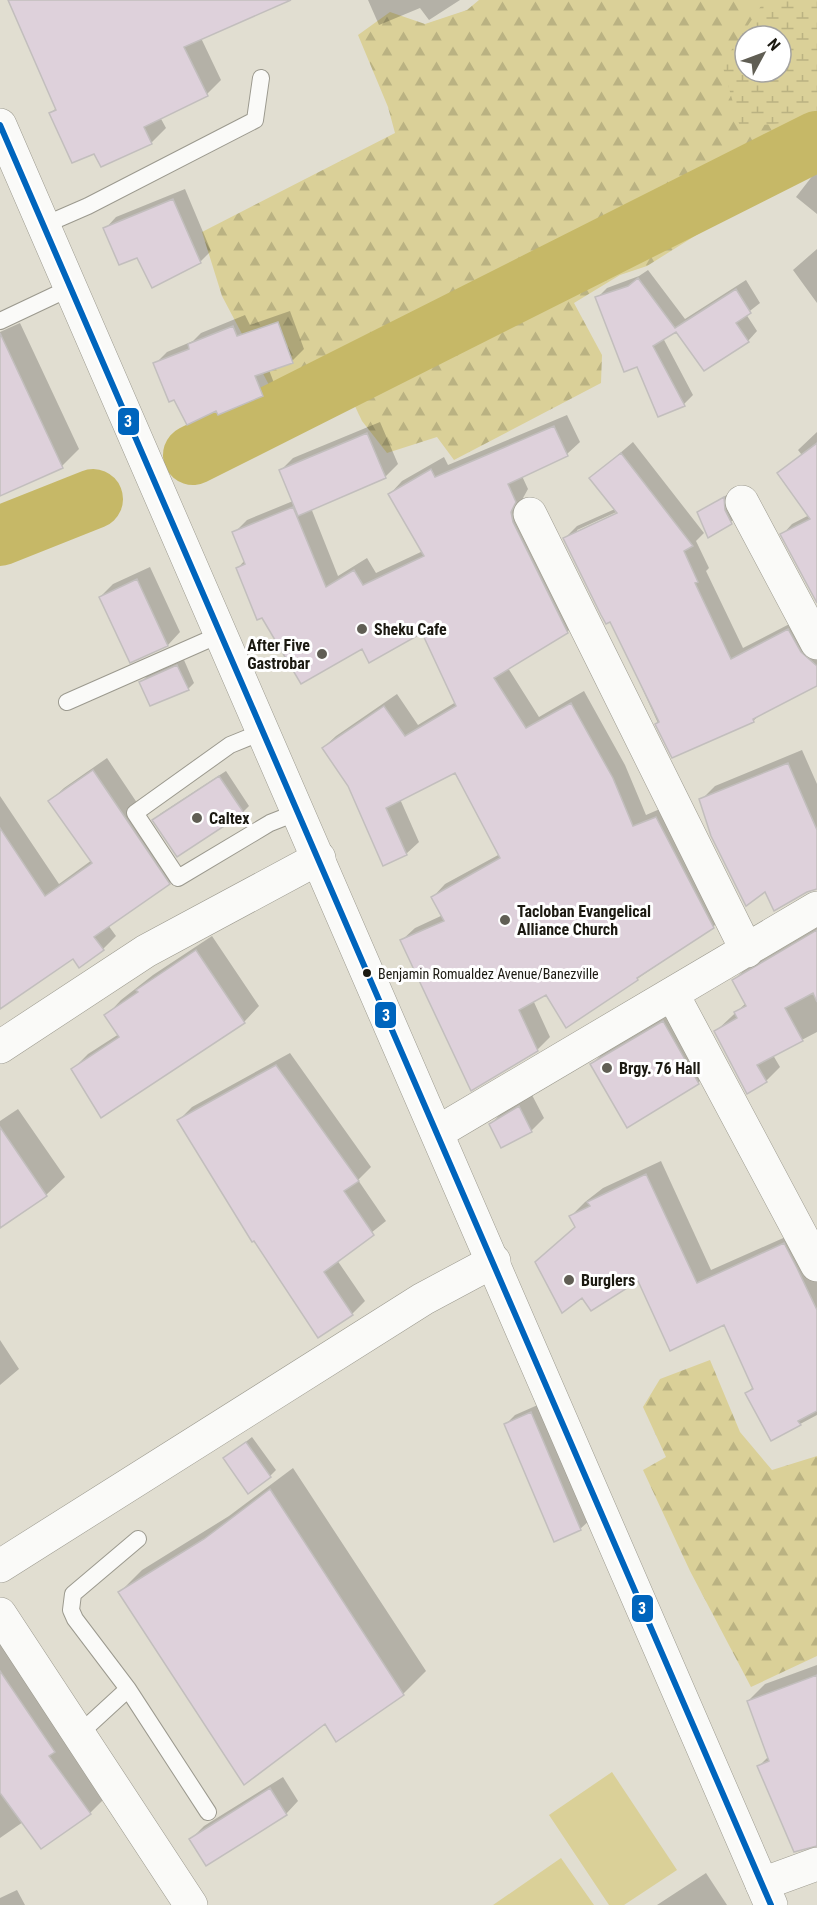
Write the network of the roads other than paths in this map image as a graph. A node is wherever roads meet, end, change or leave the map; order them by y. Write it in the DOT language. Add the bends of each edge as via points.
graph roads {
  1 [pos="261,78"];
  2 [pos="0,125"];
  3 [pos="8,163"];
  4 [pos="42,226"];
  5 [pos="70,288"];
  6 [pos="0,321"];
  7 [pos="742,502"];
  8 [pos="530,514"];
  9 [pos="219,635"];
  10 [pos="817,643"];
  11 [pos="67,702"];
  12 [pos="262,732"];
  13 [pos="298,812"];
  14 [pos="319,858"];
  15 [pos="817,908"];
  16 [pos="747,951"];
  17 [pos="673,995"];
  18 [pos="0,1047"];
  19 [pos="438,1132"];
  20 [pos="494,1261"];
  21 [pos="817,1265"];
  22 [pos="138,1539"];
  23 [pos="0,1566"];
  24 [pos="0,1614"];
  25 [pos="128,1689"];
  26 [pos="79,1734"];
  27 [pos="208,1812"];
  28 [pos="817,1864"];
  29 [pos="767,1895"];
  30 [pos="191,1905"];
  1 -- 4 [label="lane" via="255,120"];
  2 -- 3 [label="street"];
  3 -- 4 [label="street"];
  4 -- 5 [label="street"];
  5 -- 6 [label="lane"];
  5 -- 9 [label="street"];
  7 -- 10 [label="street"];
  8 -- 16 [label="street"];
  9 -- 11 [label="lane"];
  9 -- 12 [label="street"];
  12 -- 13 [label="street"];
  12 -- 13 [label="lane" via="230,746 135,813 178,878 270,823"];
  13 -- 14 [label="street"];
  14 -- 18 [label="street" via="146,951"];
  14 -- 19 [label="street"];
  15 -- 16 [label="street"];
  16 -- 17 [label="street"];
  17 -- 19 [label="street"];
  17 -- 21 [label="street"];
  19 -- 20 [label="street"];
  20 -- 23 [label="street" via="423,1299"];
  20 -- 29 [label="street"];
  22 -- 25 [label="lane" via="73,1594 70,1610"];
  24 -- 26 [label="street"];
  25 -- 26 [label="lane"];
  25 -- 27 [label="lane"];
  26 -- 30 [label="street"];
  28 -- 29 [label="street"];
}
